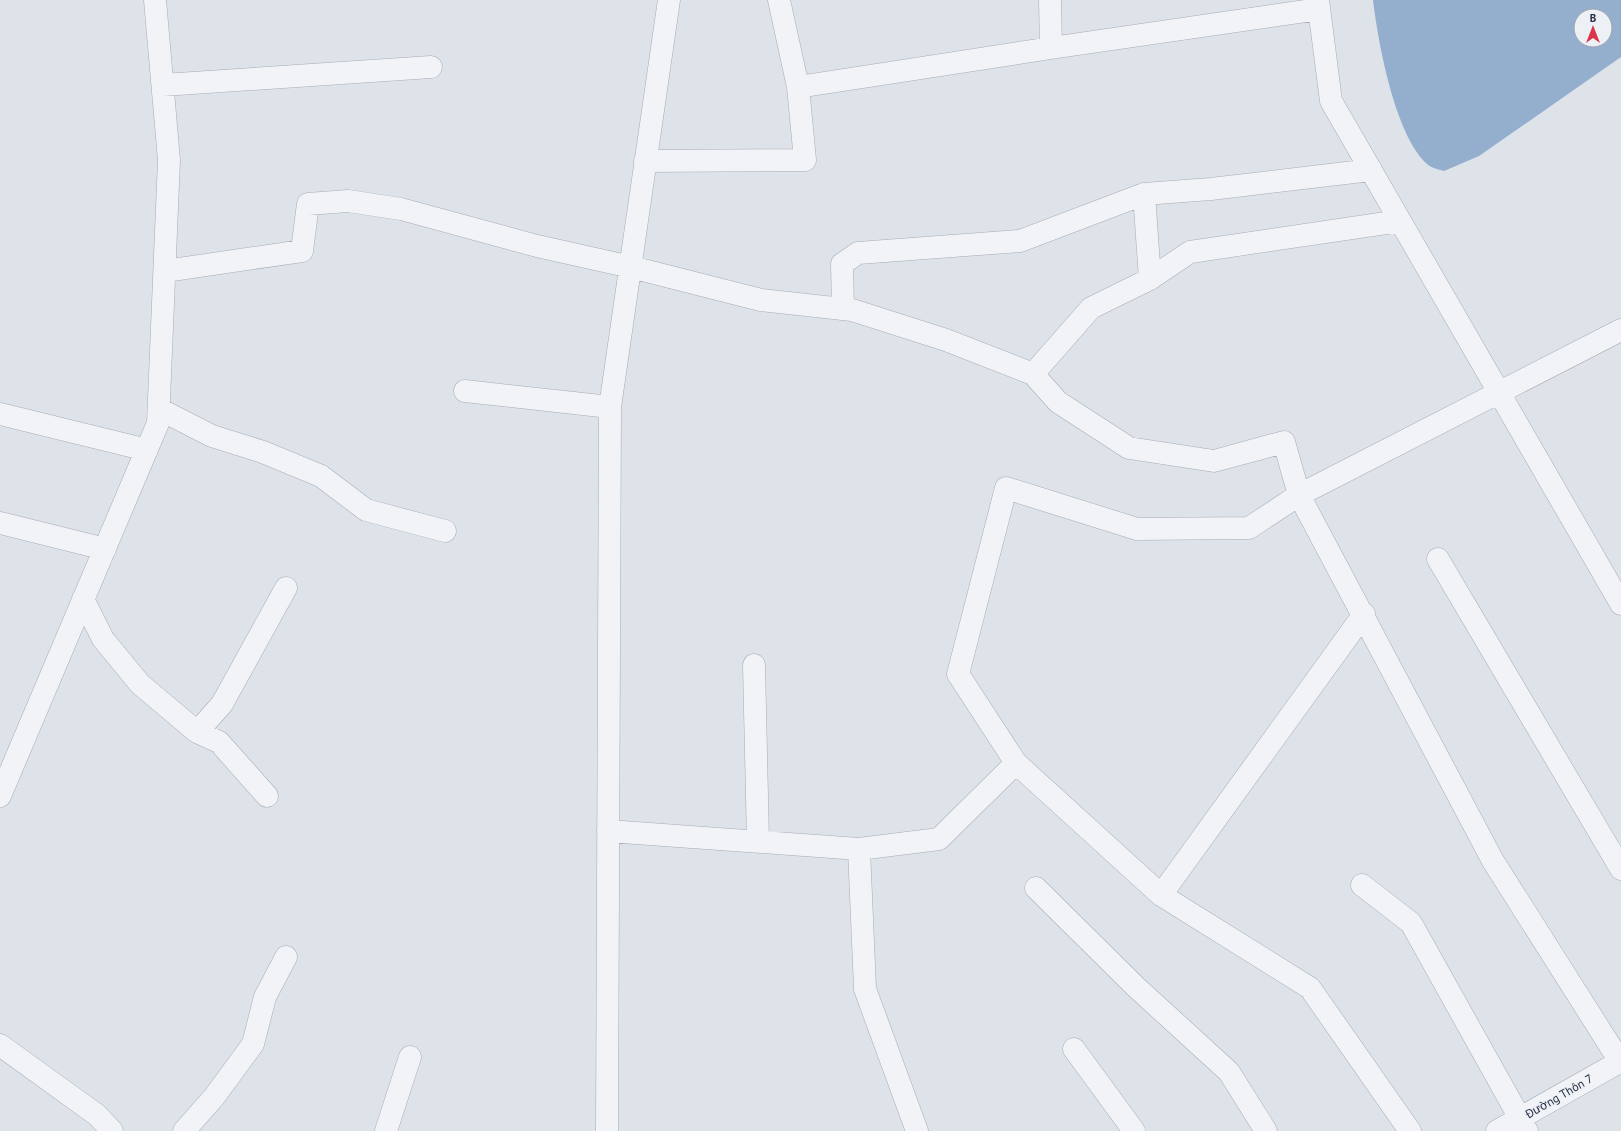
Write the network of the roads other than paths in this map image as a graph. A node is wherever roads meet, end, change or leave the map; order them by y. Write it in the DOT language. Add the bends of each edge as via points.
graph roads {
  1 [pos="155,0"];
  2 [pos="669,0"];
  3 [pos="779,0"];
  4 [pos="1050,0"];
  5 [pos="1318,5"];
  6 [pos="1051,48"];
  7 [pos="431,67"];
  8 [pos="163,85"];
  9 [pos="798,87"];
  10 [pos="645,161"];
  11 [pos="1371,170"];
  12 [pos="1144,194"];
  13 [pos="1400,221"];
  14 [pos="631,267"];
  15 [pos="165,271"];
  16 [pos="1150,279"];
  17 [pos="843,309"];
  18 [pos="1621,330"];
  19 [pos="1033,374"];
  20 [pos="465,391"];
  21 [pos="1500,393"];
  22 [pos="610,407"];
  23 [pos="159,410"];
  24 [pos="0,414"];
  25 [pos="147,450"];
  26 [pos="1299,495"];
  27 [pos="0,523"];
  28 [pos="445,532"];
  29 [pos="105,548"];
  30 [pos="1438,559"];
  31 [pos="286,588"];
  32 [pos="83,599"];
  33 [pos="1621,604"];
  34 [pos="1364,614"];
  35 [pos="754,665"];
  36 [pos="197,732"];
  37 [pos="1016,763"];
  38 [pos="0,796"];
  39 [pos="267,796"];
  40 [pos="608,831"];
  41 [pos="758,841"];
  42 [pos="859,849"];
  43 [pos="1621,869"];
  44 [pos="1362,885"];
  45 [pos="1036,888"];
  46 [pos="1161,895"];
  47 [pos="286,957"];
  48 [pos="0,1045"];
  49 [pos="1074,1050"];
  50 [pos="410,1057"];
  51 [pos="1621,1062"];
  52 [pos="1523,1125"];
  53 [pos="112,1131"];
  54 [pos="184,1131"];
  55 [pos="386,1131"];
  56 [pos="607,1131"];
  57 [pos="918,1131"];
  58 [pos="1134,1131"];
  59 [pos="1266,1131"];
  60 [pos="1410,1131"];
  61 [pos="1497,1131"];
  1 -- 8 [label="street"];
  2 -- 10 [label="street"];
  3 -- 9 [label="street"];
  4 -- 6 [label="street"];
  5 -- 6 [label="street"];
  5 -- 11 [label="street" via="1331,101"];
  6 -- 9 [label="street"];
  7 -- 8 [label="street"];
  8 -- 15 [label="street" via="169,160"];
  9 -- 10 [label="street" via="805,160"];
  10 -- 14 [label="street"];
  11 -- 12 [label="street" via="1211,189"];
  11 -- 13 [label="street"];
  12 -- 16 [label="street"];
  12 -- 17 [label="street" via="1020,241 858,253 842,264"];
  13 -- 16 [label="street" via="1190,252"];
  13 -- 21 [label="street"];
  14 -- 15 [label="street" via="537,246 401,209 348,201 308,204 302,251"];
  14 -- 17 [label="street" via="761,300"];
  14 -- 22 [label="street"];
  15 -- 23 [label="street"];
  16 -- 19 [label="street" via="1091,308"];
  17 -- 19 [label="street" via="946,340"];
  18 -- 21 [label="street"];
  19 -- 26 [label="street" via="1058,402 1129,448 1214,461 1284,442"];
  20 -- 22 [label="street"];
  21 -- 26 [label="street"];
  21 -- 33 [label="street"];
  22 -- 40 [label="street"];
  23 -- 25 [label="street" via="158,423"];
  23 -- 28 [label="street" via="212,436 263,452 321,476 366,510"];
  24 -- 25 [label="street"];
  25 -- 29 [label="street"];
  26 -- 34 [label="street"];
  26 -- 37 [label="street" via="1249,528 1137,529 1006,488 958,674"];
  27 -- 29 [label="street"];
  29 -- 32 [label="street"];
  30 -- 43 [label="street"];
  31 -- 36 [label="street" via="222,704"];
  32 -- 36 [label="street" via="103,639 140,684"];
  32 -- 38 [label="street"];
  34 -- 46 [label="street"];
  34 -- 51 [label="street" via="1493,861"];
  35 -- 41 [label="street"];
  36 -- 39 [label="street" via="219,742"];
  37 -- 42 [label="street" via="939,839"];
  37 -- 46 [label="street"];
  40 -- 41 [label="street"];
  40 -- 56 [label="street"];
  41 -- 42 [label="street"];
  42 -- 57 [label="street" via="865,989"];
  44 -- 52 [label="street" via="1411,924"];
  45 -- 59 [label="street" via="1136,987 1229,1072"];
  46 -- 60 [label="street" via="1310,988"];
  47 -- 54 [label="street" via="265,997 253,1044 214,1097"];
  48 -- 53 [label="street" via="97,1114"];
  49 -- 58 [label="street"];
  50 -- 55 [label="street"];
  51 -- 52 [label="street, Đường Thôn 7"];
  52 -- 61 [label="street, Đường Thôn 7"];
}
